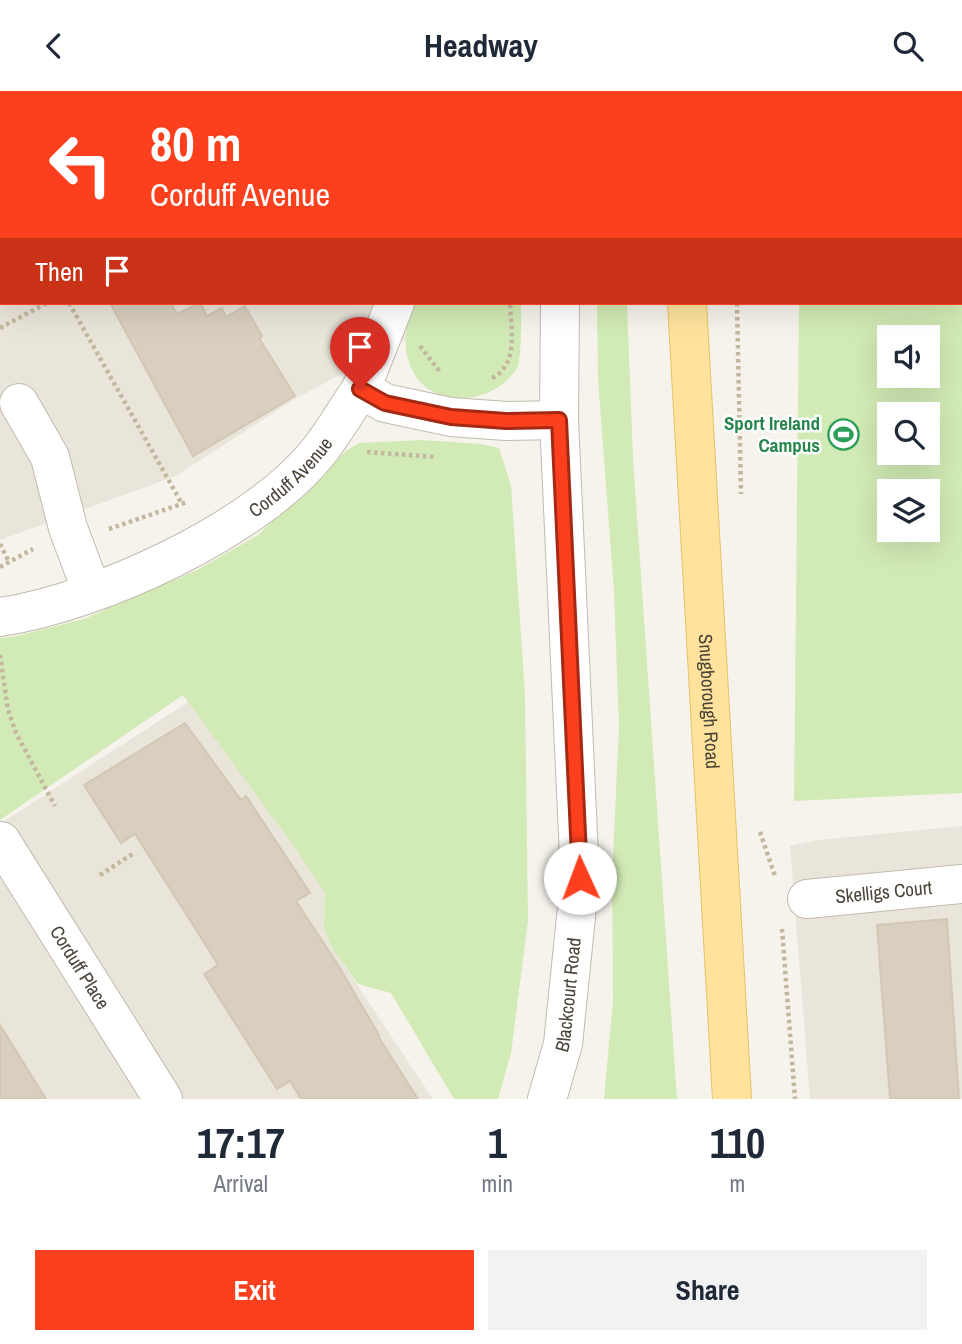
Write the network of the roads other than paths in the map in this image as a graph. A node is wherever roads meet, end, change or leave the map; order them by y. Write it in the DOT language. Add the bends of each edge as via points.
graph roads {
  1 [pos="560,305"];
  2 [pos="687,305"];
  3 [pos="391,314"];
  4 [pos="360,389"];
  5 [pos="19,403"];
  6 [pos="559,420"];
  7 [pos="92,592"];
  8 [pos="0,617"];
  9 [pos="1,841"];
  10 [pos="962,884"];
  11 [pos="789,903"];
  12 [pos="158,1097"];
  13 [pos="547,1099"];
  14 [pos="732,1099"];
  1 -- 6 [label="street, Blackcourt Road"];
  2 -- 14 [label="main road, Snugborough Road"];
  3 -- 4 [label="street, Corduff Avenue"];
  4 -- 6 [label="street" via="385,403 451,417"];
  4 -- 7 [label="street, Corduff Avenue" via="318,452 280,491 231,527 185,552"];
  5 -- 7 [label="street" via="50,457"];
  6 -- 13 [label="street, Blackcourt Road" via="580,878 563,1044"];
  7 -- 8 [label="street, Corduff Avenue"];
  9 -- 12 [label="street, Corduff Place"];
  10 -- 11 [label="street, Skelligs Court"];
}
